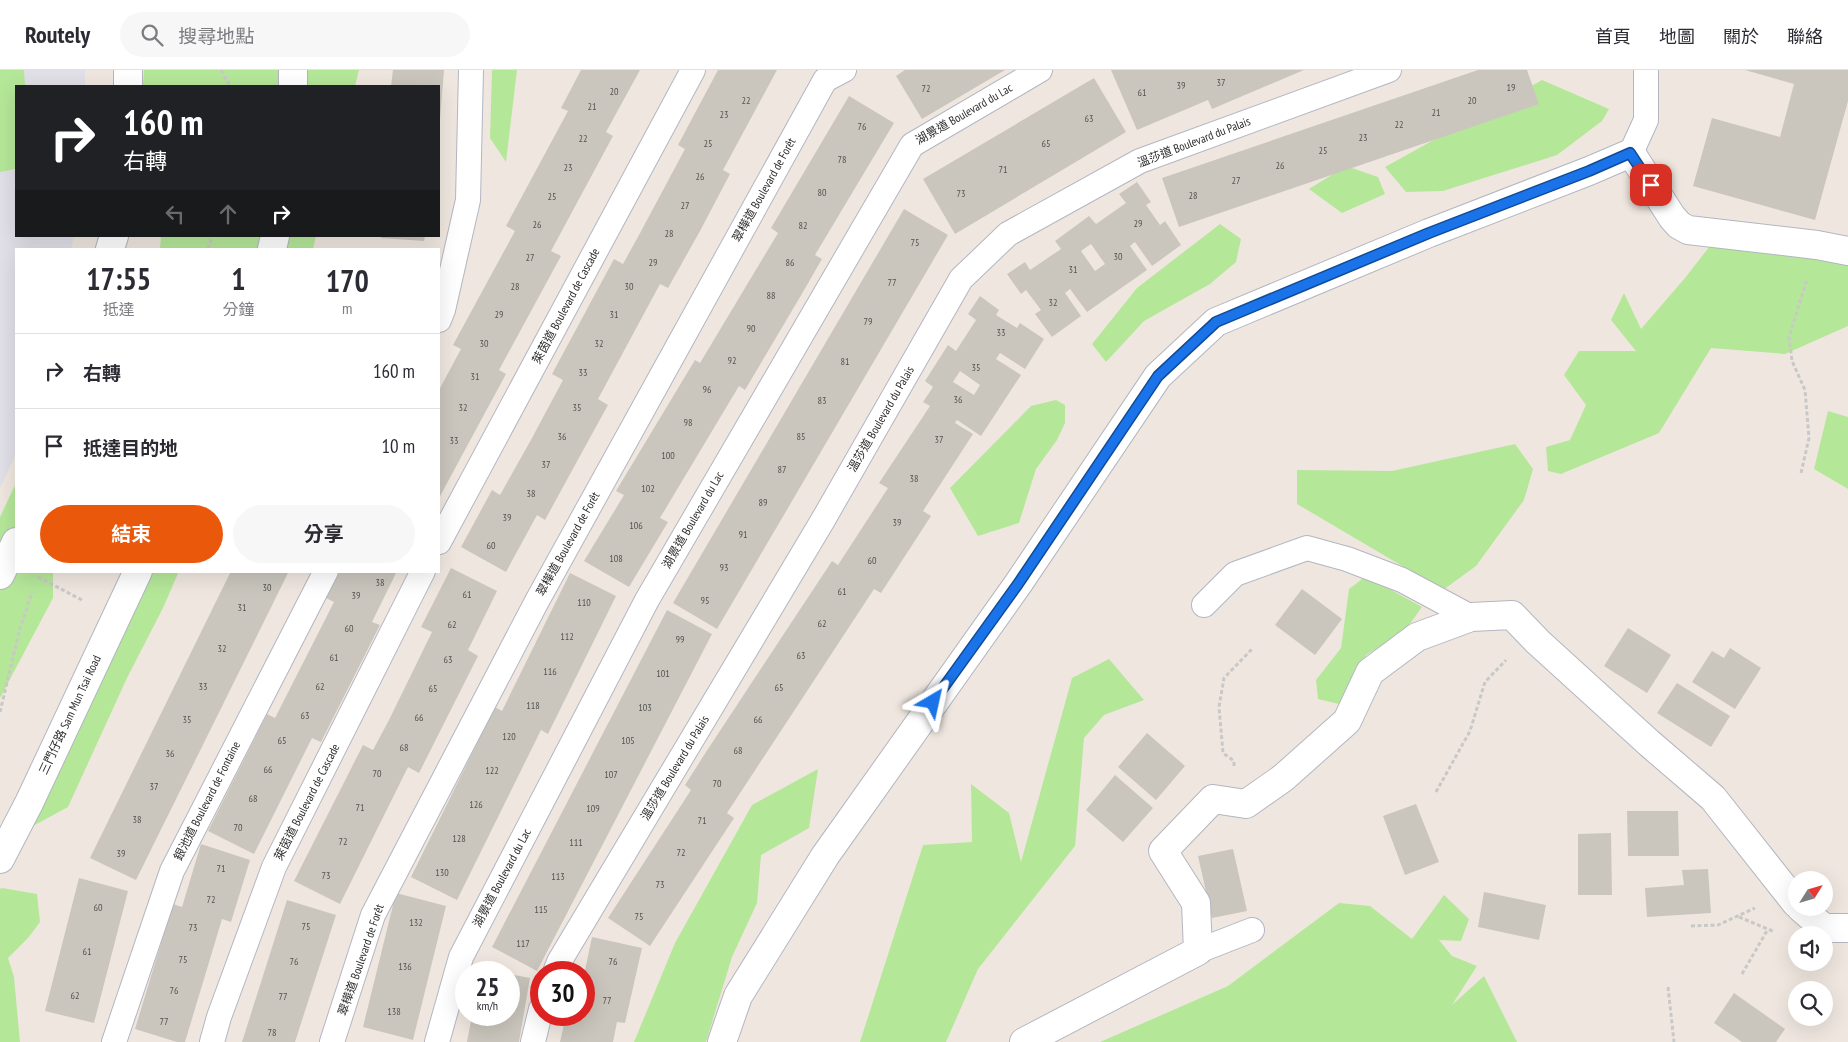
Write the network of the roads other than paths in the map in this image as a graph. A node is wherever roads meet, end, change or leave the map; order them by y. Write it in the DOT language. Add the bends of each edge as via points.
graph roads {
  1 [pos="128,70"];
  2 [pos="293,70"];
  3 [pos="471,70"];
  4 [pos="692,70"];
  5 [pos="844,70"];
  6 [pos="1040,70"];
  7 [pos="1389,70"];
  8 [pos="1646,70"];
  9 [pos="128,85"];
  10 [pos="293,85"];
  11 [pos="1630,153"];
  12 [pos="1848,251"];
  13 [pos="440,318"];
  14 [pos="440,540"];
  15 [pos="15,544"];
  16 [pos="137,573"];
  17 [pos="325,573"];
  18 [pos="423,573"];
  19 [pos="0,575"];
  20 [pos="1204,605"];
  21 [pos="1470,618"];
  22 [pos="0,858"];
  23 [pos="1788,892"];
  24 [pos="1811,916"];
  25 [pos="1848,928"];
  26 [pos="1252,930"];
  27 [pos="1198,951"];
  28 [pos="560,961"];
  29 [pos="537,1026"];
  30 [pos="114,1042"];
  31 [pos="212,1042"];
  32 [pos="332,1042"];
  33 [pos="437,1042"];
  34 [pos="533,1042"];
  35 [pos="722,1042"];
  36 [pos="1024,1042"];
  1 -- 9 [label="street"];
  2 -- 10 [label="street"];
  3 -- 13 [label="lane" via="468,200"];
  4 -- 14 [label="lane, 萊茵道 Boulevard de Cascade"];
  5 -- 32 [label="lane, 翠樺道 Boulevard de Forêt" via="825,80 536,600 373,915"];
  6 -- 33 [label="lane, 湖景道 Boulevard du Lac" via="912,145 647,600 461,958"];
  7 -- 28 [label="lane, 溫莎道 Boulevard du Palais" via="1140,161 1008,234 960,279 823,520"];
  8 -- 11 [label="lane" via="1646,120"];
  11 -- 12 [label="street" via="1672,217 1688,230"];
  11 -- 35 [label="street" via="1216,322 1158,376 1018,584 825,856 738,996"];
  15 -- 19 [label="street"];
  16 -- 22 [label="street, 三門仔路 Sam Mun Tsai Road"];
  17 -- 30 [label="lane, 銀池道 Boulevard de Fontaine" via="172,871"];
  18 -- 31 [label="lane, 萊茵道 Boulevard de Cascade" via="274,866"];
  20 -- 21 [label="lane" via="1235,574 1306,548 1347,559 1402,580"];
  21 -- 23 [label="street" via="1512,614 1648,743 1713,798"];
  21 -- 27 [label="street" via="1417,637 1370,672 1347,722 1283,778 1246,804 1213,799 1163,851 1196,903"];
  24 -- 25 [label="street" via="1824,928"];
  26 -- 27 [label="lane"];
  27 -- 36 [label="street"];
  29 -- 34 [label="lane"];
}
